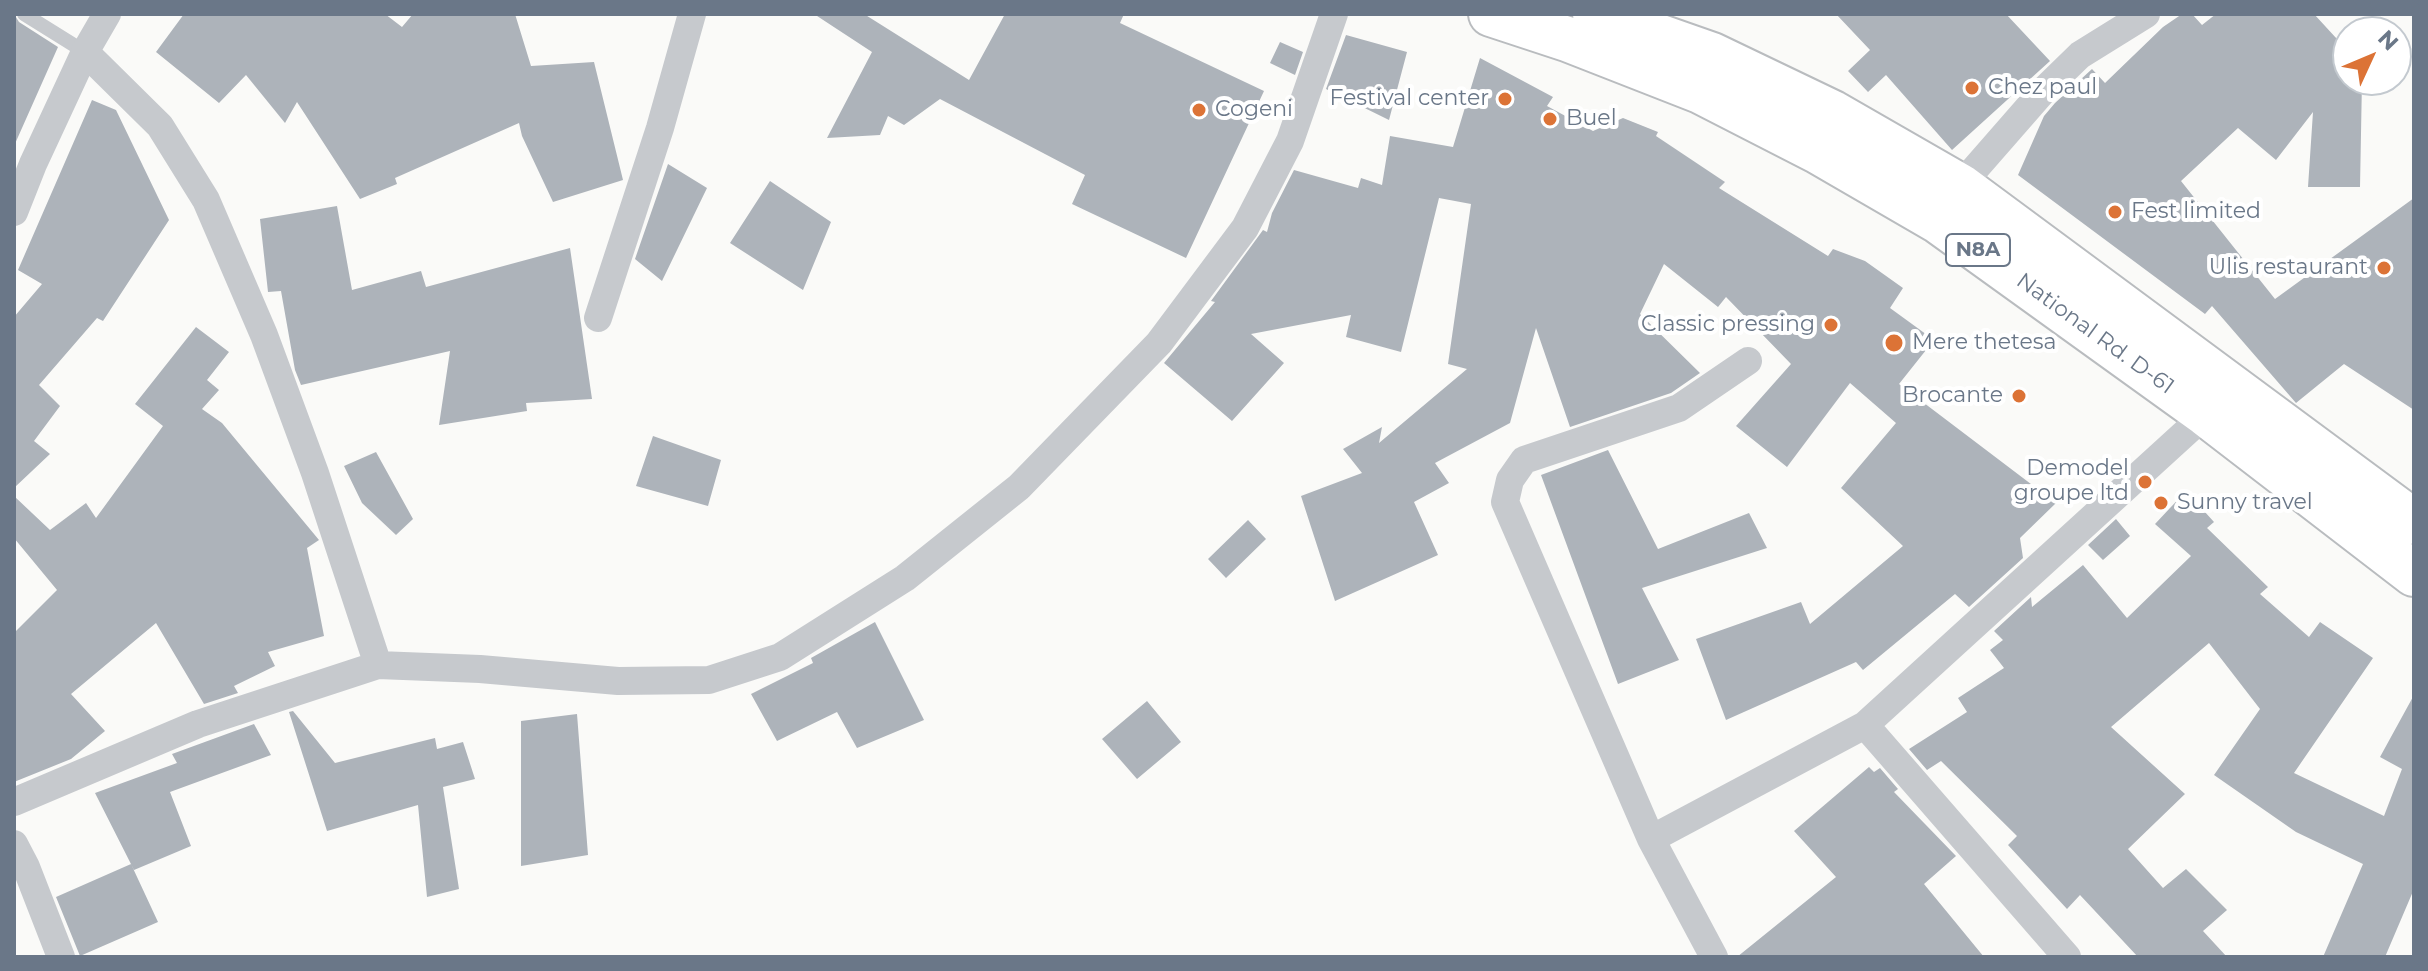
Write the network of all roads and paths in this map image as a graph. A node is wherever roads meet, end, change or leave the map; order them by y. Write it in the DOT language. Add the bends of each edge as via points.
graph roads {
  1 [pos="24,14"];
  2 [pos="107,14"];
  3 [pos="692,14"];
  4 [pos="1334,14"];
  5 [pos="1491,14"];
  6 [pos="1595,14"];
  7 [pos="2146,14"];
  8 [pos="85,52"];
  9 [pos="1960,186"];
  10 [pos="14,212"];
  11 [pos="598,318"];
  12 [pos="1748,361"];
  13 [pos="2206,414"];
  14 [pos="2413,519"];
  15 [pos="2414,574"];
  16 [pos="378,665"];
  17 [pos="1865,725"];
  18 [pos="14,802"];
  19 [pos="1651,839"];
  20 [pos="14,844"];
  21 [pos="61,957"];
  22 [pos="1714,957"];
  23 [pos="2067,957"];
  1 -- 8 [label="lane"];
  2 -- 8 [label="street"];
  3 -- 11 [label="street"];
  4 -- 16 [label="street" via="1290,141 1245,228 1159,343 1019,487 905,578 780,657 709,680 618,681"];
  5 -- 13 [label="highway, National Rd. D-61 / N8A" via="1700,91 1819,152 1938,221"];
  6 -- 9 [label="highway, National Rd. D-61 / N8A" via="1712,55 1833,113"];
  7 -- 9 [label="street" via="2080,55"];
  8 -- 10 [label="street"];
  8 -- 16 [label="street" via="160,126 206,200 264,335"];
  9 -- 14 [label="highway, National Rd. D-61 / N8A"];
  12 -- 19 [label="street" via="1679,408 1524,460 1510,480 1505,502"];
  13 -- 15 [label="highway, National Rd. D-61 / N8A"];
  13 -- 17 [label="street"];
  16 -- 18 [label="street" via="198,724"];
  17 -- 19 [label="street"];
  17 -- 23 [label="street"];
  19 -- 22 [label="street"];
  20 -- 21 [label="street"];
}
